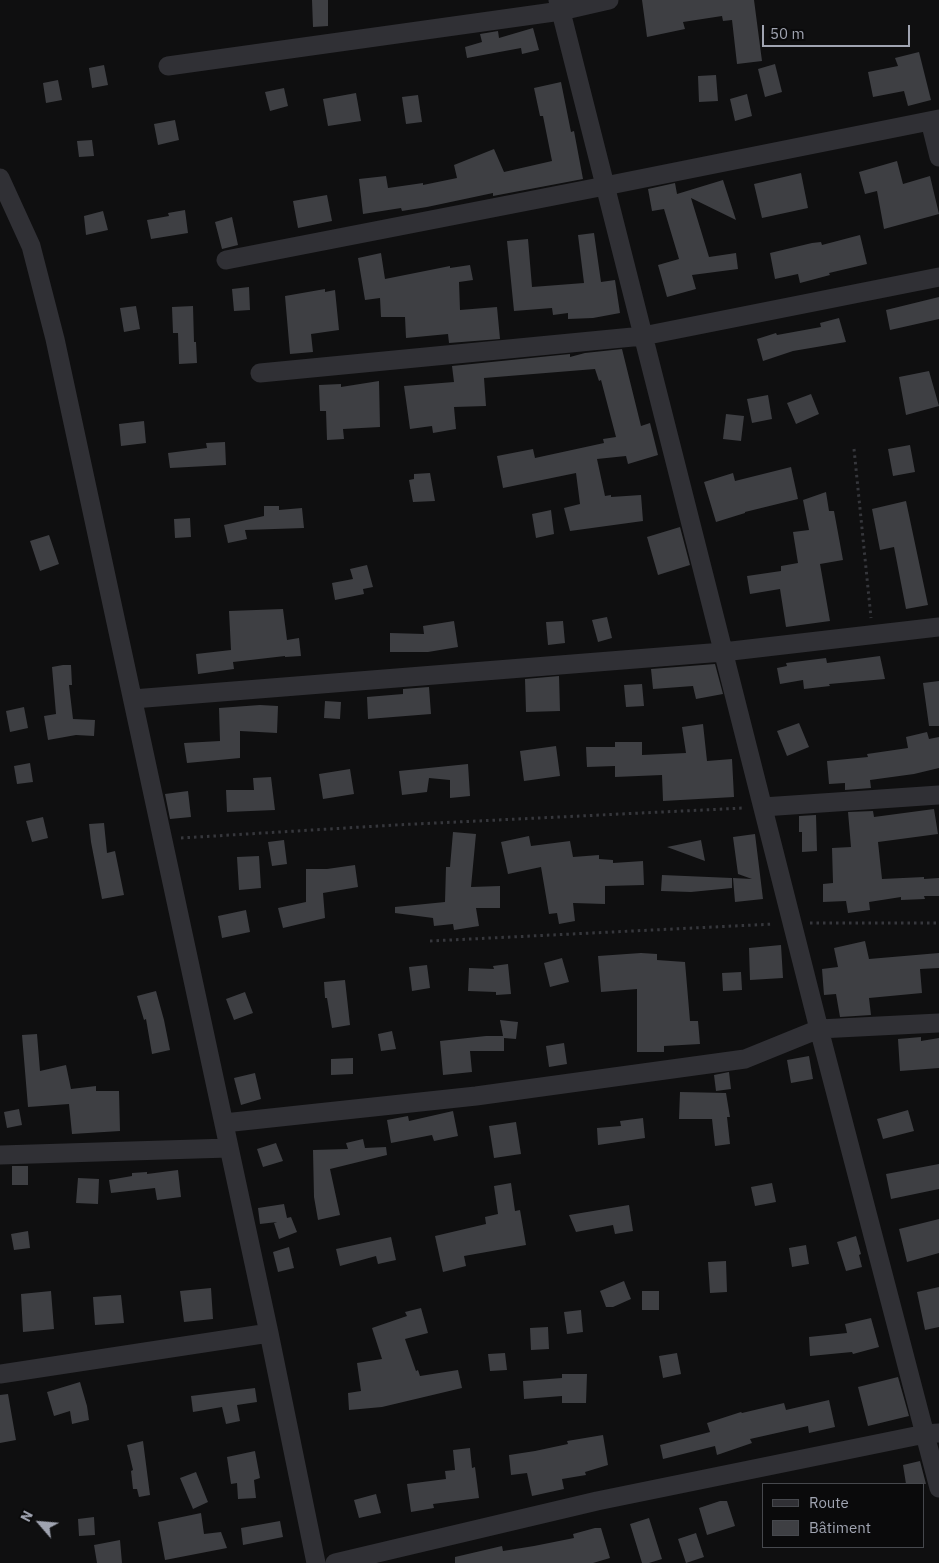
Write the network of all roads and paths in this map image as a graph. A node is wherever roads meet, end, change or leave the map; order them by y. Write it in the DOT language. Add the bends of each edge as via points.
graph roads {
  1 [pos="609,0"];
  2 [pos="559,6"];
  3 [pos="168,66"];
  4 [pos="935,120"];
  5 [pos="939,157"];
  6 [pos="0,178"];
  7 [pos="605,186"];
  8 [pos="226,260"];
  9 [pos="939,277"];
  10 [pos="643,336"];
  11 [pos="260,373"];
  12 [pos="854,449"];
  13 [pos="939,627"];
  14 [pos="872,635"];
  15 [pos="723,652"];
  16 [pos="133,699"];
  17 [pos="939,795"];
  18 [pos="763,807"];
  19 [pos="162,839"];
  20 [pos="792,923"];
  21 [pos="939,923"];
  22 [pos="430,942"];
  23 [pos="939,1023"];
  24 [pos="819,1029"];
  25 [pos="224,1123"];
  26 [pos="229,1148"];
  27 [pos="0,1156"];
  28 [pos="269,1333"];
  29 [pos="0,1374"];
  30 [pos="932,1433"];
  31 [pos="939,1488"];
  32 [pos="316,1563"];
  33 [pos="335,1563"];
  1 -- 2 [label="street"];
  2 -- 3 [label="street"];
  2 -- 7 [label="street"];
  4 -- 5 [label="street"];
  4 -- 7 [label="street"];
  6 -- 16 [label="street" via="31,246 55,339"];
  7 -- 8 [label="street"];
  7 -- 10 [label="street"];
  9 -- 10 [label="street"];
  10 -- 11 [label="street"];
  10 -- 15 [label="street"];
  12 -- 14 [label="path"];
  13 -- 14 [label="street"];
  14 -- 15 [label="street"];
  15 -- 16 [label="street"];
  15 -- 18 [label="street"];
  16 -- 19 [label="street"];
  17 -- 18 [label="street"];
  18 -- 19 [label="path"];
  18 -- 20 [label="street"];
  19 -- 25 [label="street"];
  20 -- 21 [label="path"];
  20 -- 22 [label="path"];
  20 -- 24 [label="street"];
  23 -- 24 [label="street"];
  24 -- 25 [label="street" via="745,1059 476,1096"];
  24 -- 30 [label="street"];
  25 -- 26 [label="street"];
  26 -- 27 [label="street"];
  26 -- 28 [label="street"];
  28 -- 29 [label="street"];
  28 -- 32 [label="street"];
  30 -- 31 [label="street"];
  30 -- 33 [label="street" via="597,1501"];
}
